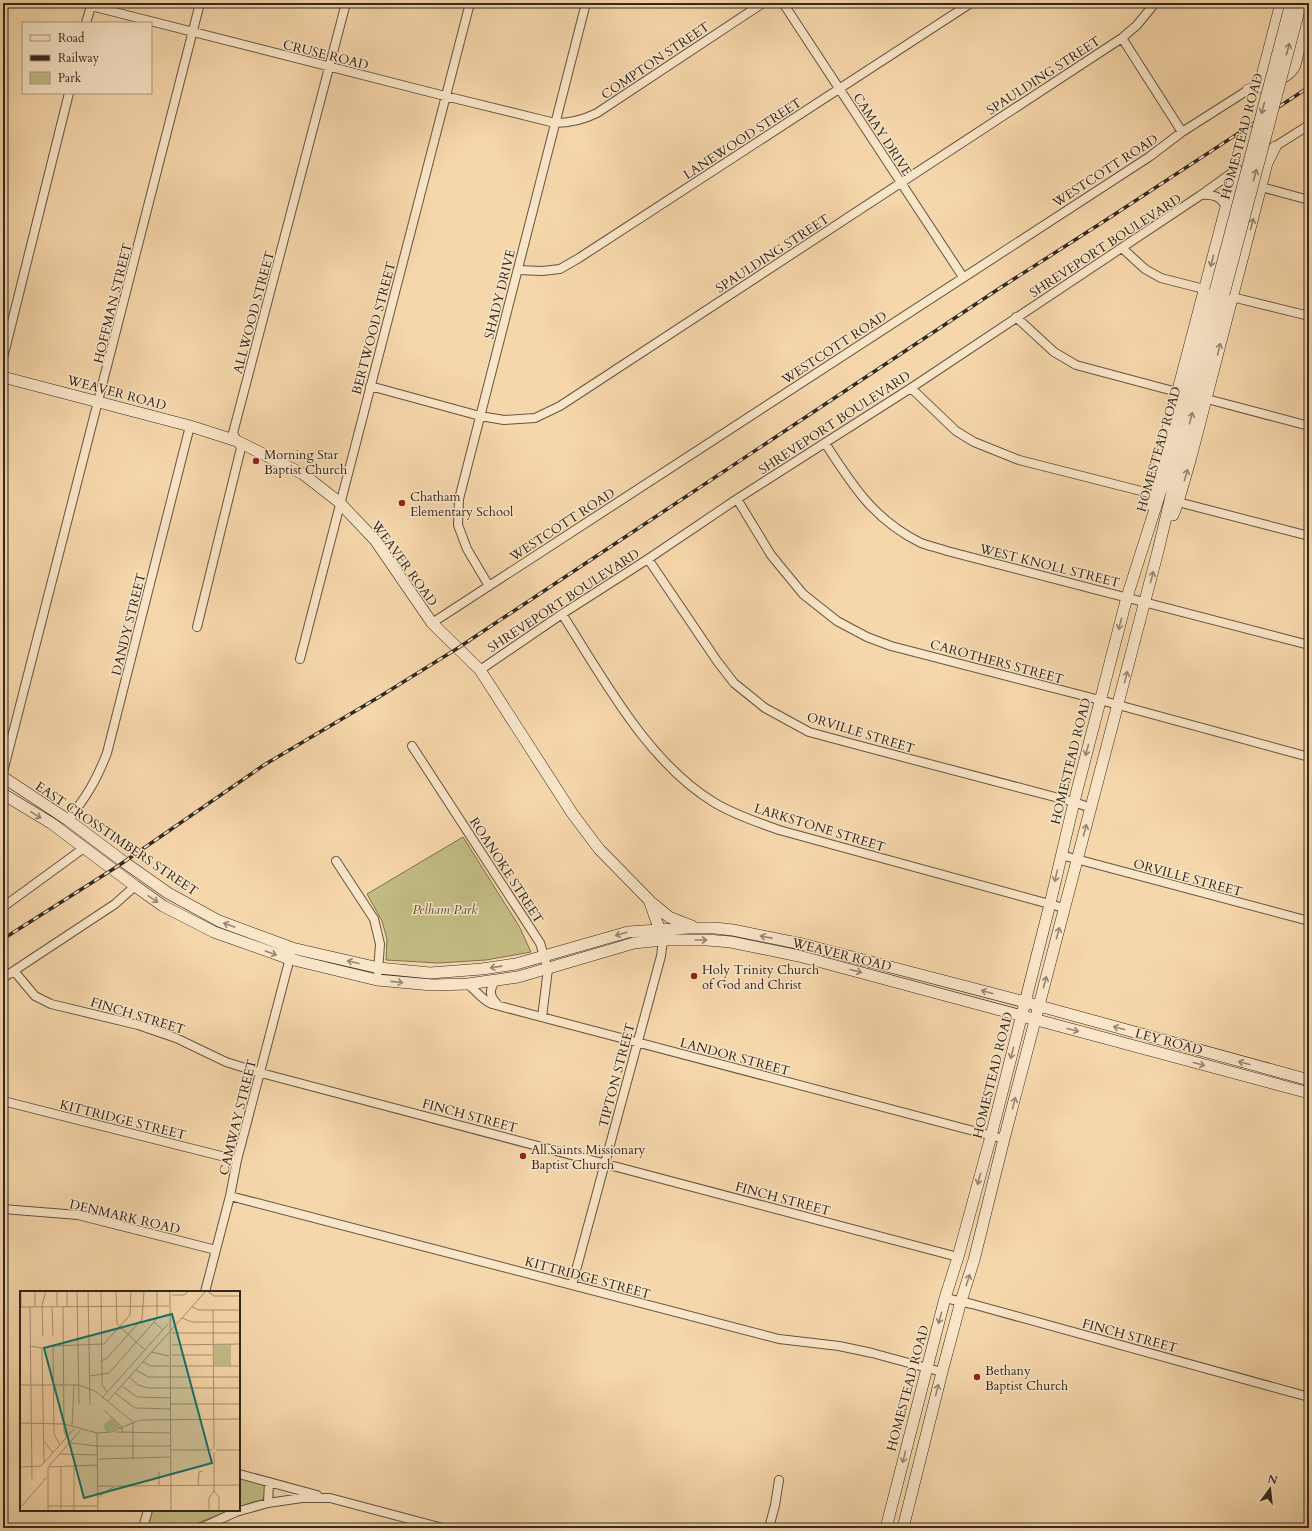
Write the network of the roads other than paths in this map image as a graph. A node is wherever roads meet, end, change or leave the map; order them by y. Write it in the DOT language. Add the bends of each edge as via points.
graph roads {
  1 [pos="200,3"];
  2 [pos="346,3"];
  3 [pos="470,3"];
  4 [pos="586,3"];
  5 [pos="763,3"];
  6 [pos="783,3"];
  7 [pos="971,3"];
  8 [pos="1155,3"];
  9 [pos="1281,3"];
  10 [pos="1291,3"];
  11 [pos="1301,3"];
  12 [pos="1309,10"];
  13 [pos="86,22"];
  14 [pos="193,32"];
  15 [pos="1122,38"];
  16 [pos="330,67"];
  17 [pos="1264,80"];
  18 [pos="839,89"];
  19 [pos="1248,90"];
  20 [pos="69,94"];
  21 [pos="445,96"];
  22 [pos="555,123"];
  23 [pos="1309,125"];
  24 [pos="1182,132"];
  25 [pos="1275,147"];
  26 [pos="1264,159"];
  27 [pos="1236,169"];
  28 [pos="901,184"];
  29 [pos="1261,187"];
  30 [pos="1201,196"];
  31 [pos="1309,200"];
  32 [pos="1226,208"];
  33 [pos="1122,248"];
  34 [pos="518,270"];
  35 [pos="963,277"];
  36 [pos="1219,293"];
  37 [pos="1309,316"];
  38 [pos="1016,317"];
  39 [pos="3,358"];
  40 [pos="3,377"];
  41 [pos="370,386"];
  42 [pos="911,388"];
  43 [pos="1177,392"];
  44 [pos="1207,399"];
  45 [pos="99,402"];
  46 [pos="480,416"];
  47 [pos="190,426"];
  48 [pos="1309,426"];
  49 [pos="237,441"];
  50 [pos="825,443"];
  51 [pos="1153,494"];
  52 [pos="737,499"];
  53 [pos="339,502"];
  54 [pos="1178,502"];
  55 [pos="1309,536"];
  56 [pos="1144,547"];
  57 [pos="1158,551"];
  58 [pos="648,559"];
  59 [pos="489,586"];
  60 [pos="1128,597"];
  61 [pos="1145,602"];
  62 [pos="562,614"];
  63 [pos="432,623"];
  64 [pos="197,627"];
  65 [pos="1309,646"];
  66 [pos="300,659"];
  67 [pos="480,670"];
  68 [pos="1100,700"];
  69 [pos="1118,706"];
  70 [pos="412,746"];
  71 [pos="1309,757"];
  72 [pos="3,772"];
  73 [pos="3,777"];
  74 [pos="3,794"];
  75 [pos="1074,802"];
  76 [pos="1091,808"];
  77 [pos="68,820"];
  78 [pos="84,848"];
  79 [pos="1061,855"];
  80 [pos="1077,860"];
  81 [pos="336,861"];
  82 [pos="135,886"];
  83 [pos="649,900"];
  84 [pos="1050,904"];
  85 [pos="3,907"];
  86 [pos="1064,908"];
  87 [pos="1309,921"];
  88 [pos="698,928"];
  89 [pos="661,935"];
  90 [pos="292,948"];
  91 [pos="833,952"];
  92 [pos="545,956"];
  93 [pos="290,959"];
  94 [pos="829,964"];
  95 [pos="379,968"];
  96 [pos="548,969"];
  97 [pos="14,971"];
  98 [pos="3,978"];
  99 [pos="377,980"];
  100 [pos="496,980"];
  101 [pos="468,984"];
  102 [pos="1025,1002"];
  103 [pos="497,1004"];
  104 [pos="1039,1006"];
  105 [pos="1022,1016"];
  106 [pos="542,1017"];
  107 [pos="1036,1020"];
  108 [pos="638,1042"];
  109 [pos="1185,1046"];
  110 [pos="1180,1058"];
  111 [pos="1264,1068"];
  112 [pos="261,1073"];
  113 [pos="1261,1080"];
  114 [pos="1309,1080"];
  115 [pos="1309,1093"];
  116 [pos="3,1101"];
  117 [pos="991,1136"];
  118 [pos="1004,1139"];
  119 [pos="237,1160"];
  120 [pos="604,1164"];
  121 [pos="230,1196"];
  122 [pos="3,1209"];
  123 [pos="216,1250"];
  124 [pos="958,1257"];
  125 [pos="572,1285"];
  126 [pos="205,1291"];
  127 [pos="945,1298"];
  128 [pos="961,1301"];
  129 [pos="927,1368"];
  130 [pos="942,1372"];
  131 [pos="1309,1397"];
  132 [pos="910,1433"];
  133 [pos="925,1437"];
  134 [pos="240,1474"];
  135 [pos="779,1480"];
  136 [pos="269,1482"];
  137 [pos="330,1498"];
  138 [pos="268,1503"];
  139 [pos="148,1511"];
  140 [pos="240,1511"];
  141 [pos="240,1511"];
  142 [pos="886,1525"];
  143 [pos="143,1528"];
  144 [pos="200,1528"];
  145 [pos="443,1528"];
  146 [pos="769,1528"];
  147 [pos="903,1528"];
  1 -- 14 [label="street, HOFFMAN STREET"];
  2 -- 16 [label="street, ALLWOOD STREET"];
  3 -- 21 [label="street, BERTWOOD STREET"];
  4 -- 22 [label="street, SHADY DRIVE"];
  5 -- 22 [label="street, COMPTON STREET" via="597,113 569,123"];
  6 -- 18 [label="street, CAMAY DRIVE"];
  7 -- 18 [label="street, LANEWOOD STREET"];
  8 -- 15 [label="street, SPAULDING STREET"];
  9 -- 17 [label="main road"];
  10 -- 36 [label="main road, HOMESTEAD ROAD, one-way, bridge"];
  36 -- 11 [label="main road, HOMESTEAD ROAD, one-way, bridge"];
  12 -- 17 [label="main road" via="1293,69 1288,75"];
  13 -- 14 [label="street, CRUSE ROAD" via="91,6"];
  14 -- 16 [label="street, CRUSE ROAD"];
  14 -- 45 [label="street, HOFFMAN STREET"];
  15 -- 24 [label="street"];
  15 -- 28 [label="street, SPAULDING STREET"];
  16 -- 21 [label="street, CRUSE ROAD"];
  16 -- 49 [label="street, ALLWOOD STREET" via="233,433"];
  17 -- 19 [label="main road"];
  18 -- 28 [label="street, CAMAY DRIVE"];
  18 -- 34 [label="street, LANEWOOD STREET" via="560,269"];
  19 -- 24 [label="street, WESTCOTT ROAD"];
  20 -- 39 [label="street"];
  21 -- 22 [label="street, CRUSE ROAD"];
  21 -- 41 [label="street, BERTWOOD STREET"];
  22 -- 34 [label="street, SHADY DRIVE"];
  23 -- 25 [label="street"];
  24 -- 35 [label="street, WESTCOTT ROAD" via="1149,157"];
  25 -- 26 [label="main road"];
  26 -- 27 [label="street, SHREVEPORT BOULEVARD"];
  26 -- 29 [label="main road"];
  27 -- 30 [label="street, SHREVEPORT BOULEVARD"];
  27 -- 32 [label="main road"];
  28 -- 35 [label="street, CAMAY DRIVE"];
  28 -- 46 [label="street, SPAULDING STREET" via="560,406 535,418 504,420"];
  29 -- 31 [label="street"];
  36 -- 29 [label="main road, one-way"];
  30 -- 32 [label="street, SHREVEPORT BOULEVARD" via="1209,194 1218,197"];
  30 -- 33 [label="street, SHREVEPORT BOULEVARD"];
  32 -- 36 [label="main road, one-way"];
  33 -- 36 [label="street" via="1144,269 1161,278"];
  33 -- 38 [label="street, SHREVEPORT BOULEVARD"];
  34 -- 46 [label="street, SHADY DRIVE"];
  35 -- 59 [label="street, WESTCOTT ROAD"];
  36 -- 37 [label="street"];
  36 -- 43 [label="main road"];
  44 -- 36 [label="main road, one-way"];
  36 -- 56 [label="main road, HOMESTEAD ROAD"];
  57 -- 36 [label="main road, HOMESTEAD ROAD, one-way"];
  38 -- 42 [label="street, SHREVEPORT BOULEVARD"];
  38 -- 43 [label="street" via="1054,352 1076,365"];
  40 -- 45 [label="main road, WEAVER ROAD"];
  41 -- 46 [label="street, SPAULDING STREET"];
  41 -- 53 [label="street, BERTWOOD STREET"];
  42 -- 50 [label="street, SHREVEPORT BOULEVARD"];
  42 -- 51 [label="street" via="956,431 974,442 1019,460"];
  43 -- 51 [label="main road"];
  44 -- 48 [label="street"];
  54 -- 44 [label="main road, one-way"];
  45 -- 47 [label="main road, WEAVER ROAD"];
  45 -- 72 [label="street, HOFFMAN STREET"];
  46 -- 59 [label="street, SHADY DRIVE" via="459,499 458,525 467,549"];
  47 -- 49 [label="main road, WEAVER ROAD"];
  47 -- 77 [label="street, DANDY STREET" via="108,752 86,798"];
  49 -- 53 [label="main road, WEAVER ROAD" via="303,474"];
  49 -- 64 [label="street, ALLWOOD STREET" via="241,448"];
  50 -- 52 [label="street, SHREVEPORT BOULEVARD"];
  50 -- 60 [label="street, WEST KNOLL STREET" via="851,483 876,513 922,543"];
  51 -- 56 [label="main road"];
  52 -- 58 [label="street, SHREVEPORT BOULEVARD"];
  52 -- 68 [label="street, CAROTHERS STREET" via="771,555 803,594 837,621 891,646"];
  53 -- 63 [label="main road, WEAVER ROAD" via="375,540"];
  53 -- 66 [label="street, BERTWOOD STREET"];
  54 -- 55 [label="street"];
  54 -- 57 [label="main road"];
  56 -- 60 [label="main road, HOMESTEAD ROAD"];
  61 -- 57 [label="main road, HOMESTEAD ROAD, one-way"];
  58 -- 62 [label="street, SHREVEPORT BOULEVARD"];
  58 -- 75 [label="street, ORVILLE STREET" via="734,683 765,708 809,732"];
  59 -- 63 [label="street, WESTCOTT ROAD"];
  60 -- 61 [label="street, WEST KNOLL STREET"];
  60 -- 68 [label="main road, HOMESTEAD ROAD, one-way"];
  61 -- 65 [label="street, WEST KNOLL STREET"];
  69 -- 61 [label="main road, HOMESTEAD ROAD, one-way"];
  62 -- 67 [label="street, SHREVEPORT BOULEVARD"];
  62 -- 84 [label="street, LARKSTONE STREET" via="613,694 664,762 714,802 736,814 779,830"];
  63 -- 67 [label="main road, WEAVER ROAD"];
  67 -- 83 [label="main road, WEAVER ROAD" via="572,813 599,849"];
  68 -- 69 [label="street, CAROTHERS STREET"];
  68 -- 75 [label="main road, HOMESTEAD ROAD, one-way"];
  69 -- 71 [label="street, CAROTHERS STREET"];
  69 -- 76 [label="main road, HOMESTEAD ROAD"];
  70 -- 92 [label="street, ROANOKE STREET" via="540,942"];
  73 -- 77 [label="main road, EAST CROSSTIMBERS STREET"];
  74 -- 78 [label="main road, EAST CROSSTIMBERS STREET, one-way" via="51,823"];
  75 -- 76 [label="street, ORVILLE STREET"];
  75 -- 79 [label="main road, HOMESTEAD ROAD"];
  80 -- 76 [label="main road, HOMESTEAD ROAD, one-way"];
  90 -- 77 [label="main road, EAST CROSSTIMBERS STREET, one-way" via="219,921 168,893"];
  78 -- 82 [label="main road, EAST CROSSTIMBERS STREET"];
  78 -- 85 [label="street"];
  79 -- 80 [label="street, ORVILLE STREET"];
  79 -- 84 [label="main road, HOMESTEAD ROAD, one-way"];
  80 -- 86 [label="main road, HOMESTEAD ROAD"];
  80 -- 87 [label="street, ORVILLE STREET"];
  81 -- 95 [label="street" via="374,919 380,944"];
  82 -- 93 [label="main road, EAST CROSSTIMBERS STREET, one-way" via="163,906 214,932"];
  82 -- 97 [label="street" via="115,904"];
  83 -- 88 [label="main road" via="669,917"];
  83 -- 89 [label="main road, WEAVER ROAD"];
  84 -- 86 [label="street, LARKSTONE STREET"];
  84 -- 102 [label="main road, HOMESTEAD ROAD"];
  104 -- 86 [label="main road, HOMESTEAD ROAD, one-way"];
  88 -- 89 [label="main road, WEAVER ROAD"];
  91 -- 88 [label="main road, WEAVER ROAD, one-way" via="733,930"];
  89 -- 92 [label="main road, EAST CROSSTIMBERS STREET, one-way" via="628,932"];
  89 -- 94 [label="main road, WEAVER ROAD, one-way" via="731,942"];
  89 -- 96 [label="main road, EAST CROSSTIMBERS STREET"];
  89 -- 108 [label="street, TIPTON STREET" via="661,956"];
  90 -- 93 [label="street, CAMWAY STREET"];
  95 -- 90 [label="main road, EAST CROSSTIMBERS STREET, one-way"];
  91 -- 94 [label="main road"];
  102 -- 91 [label="main road, WEAVER ROAD, one-way"];
  92 -- 95 [label="main road, EAST CROSSTIMBERS STREET, one-way" via="482,969 430,972"];
  92 -- 96 [label="street, ROANOKE STREET"];
  93 -- 99 [label="main road, EAST CROSSTIMBERS STREET"];
  93 -- 112 [label="street, CAMWAY STREET"];
  94 -- 105 [label="main road, WEAVER ROAD, one-way"];
  95 -- 99 [label="street"];
  96 -- 100 [label="main road, EAST CROSSTIMBERS STREET"];
  96 -- 106 [label="street, ROANOKE STREET"];
  97 -- 98 [label="street"];
  97 -- 112 [label="street, FINCH STREET" via="35,996 51,1004 176,1038 226,1062"];
  99 -- 101 [label="main road, EAST CROSSTIMBERS STREET, one-way" via="432,986"];
  100 -- 101 [label="main road, EAST CROSSTIMBERS STREET"];
  100 -- 103 [label="street" via="490,992 491,998"];
  101 -- 103 [label="street, LANDOR STREET" via="485,1001"];
  102 -- 104 [label="main road, LEY ROAD"];
  102 -- 105 [label="main road, HOMESTEAD ROAD"];
  103 -- 106 [label="street, LANDOR STREET"];
  104 -- 107 [label="main road, HOMESTEAD ROAD"];
  109 -- 104 [label="main road, LEY ROAD, one-way"];
  105 -- 107 [label="main road, LEY ROAD"];
  105 -- 117 [label="main road, HOMESTEAD ROAD, one-way"];
  106 -- 108 [label="street, LANDOR STREET"];
  107 -- 110 [label="main road, LEY ROAD, one-way"];
  118 -- 107 [label="main road, HOMESTEAD ROAD, one-way"];
  108 -- 117 [label="street, LANDOR STREET"];
  108 -- 120 [label="street, TIPTON STREET"];
  109 -- 110 [label="main road"];
  111 -- 109 [label="main road, LEY ROAD, one-way"];
  110 -- 113 [label="main road, LEY ROAD, one-way"];
  111 -- 113 [label="main road"];
  111 -- 114 [label="main road, LEY ROAD"];
  112 -- 119 [label="street, CAMWAY STREET"];
  112 -- 120 [label="street, FINCH STREET"];
  113 -- 115 [label="main road, LEY ROAD"];
  116 -- 119 [label="street, KITTRIDGE STREET"];
  117 -- 118 [label="street, LANDOR STREET"];
  117 -- 124 [label="main road, HOMESTEAD ROAD, one-way"];
  128 -- 118 [label="main road, HOMESTEAD ROAD, one-way" via="974,1260"];
  119 -- 121 [label="street, CAMWAY STREET"];
  120 -- 124 [label="street, FINCH STREET"];
  120 -- 125 [label="street, TIPTON STREET"];
  121 -- 123 [label="street, CAMWAY STREET"];
  121 -- 125 [label="street, KITTRIDGE STREET"];
  122 -- 123 [label="street, DENMARK ROAD" via="78,1215"];
  123 -- 126 [label="street, CAMWAY STREET"];
  124 -- 127 [label="main road, HOMESTEAD ROAD"];
  125 -- 129 [label="street, KITTRIDGE STREET" via="779,1340 839,1346"];
  127 -- 128 [label="street, FINCH STREET"];
  127 -- 129 [label="main road, HOMESTEAD ROAD, one-way"];
  128 -- 130 [label="main road, HOMESTEAD ROAD"];
  128 -- 131 [label="street, FINCH STREET"];
  129 -- 130 [label="street, KITTRIDGE STREET"];
  129 -- 132 [label="main road, HOMESTEAD ROAD"];
  133 -- 130 [label="main road, HOMESTEAD ROAD, one-way"];
  132 -- 133 [label="main road"];
  132 -- 142 [label="main road, HOMESTEAD ROAD, one-way"];
  133 -- 147 [label="main road, HOMESTEAD ROAD"];
  134 -- 136 [label="street"];
  135 -- 146 [label="street"];
  136 -- 137 [label="street"];
  136 -- 138 [label="street"];
  137 -- 138 [label="street" via="302,1498"];
  137 -- 145 [label="street"];
  138 -- 141 [label="street"];
  139 -- 143 [label="street"];
  140 -- 144 [label="street"];
  142 -- 147 [label="main road"];
}
